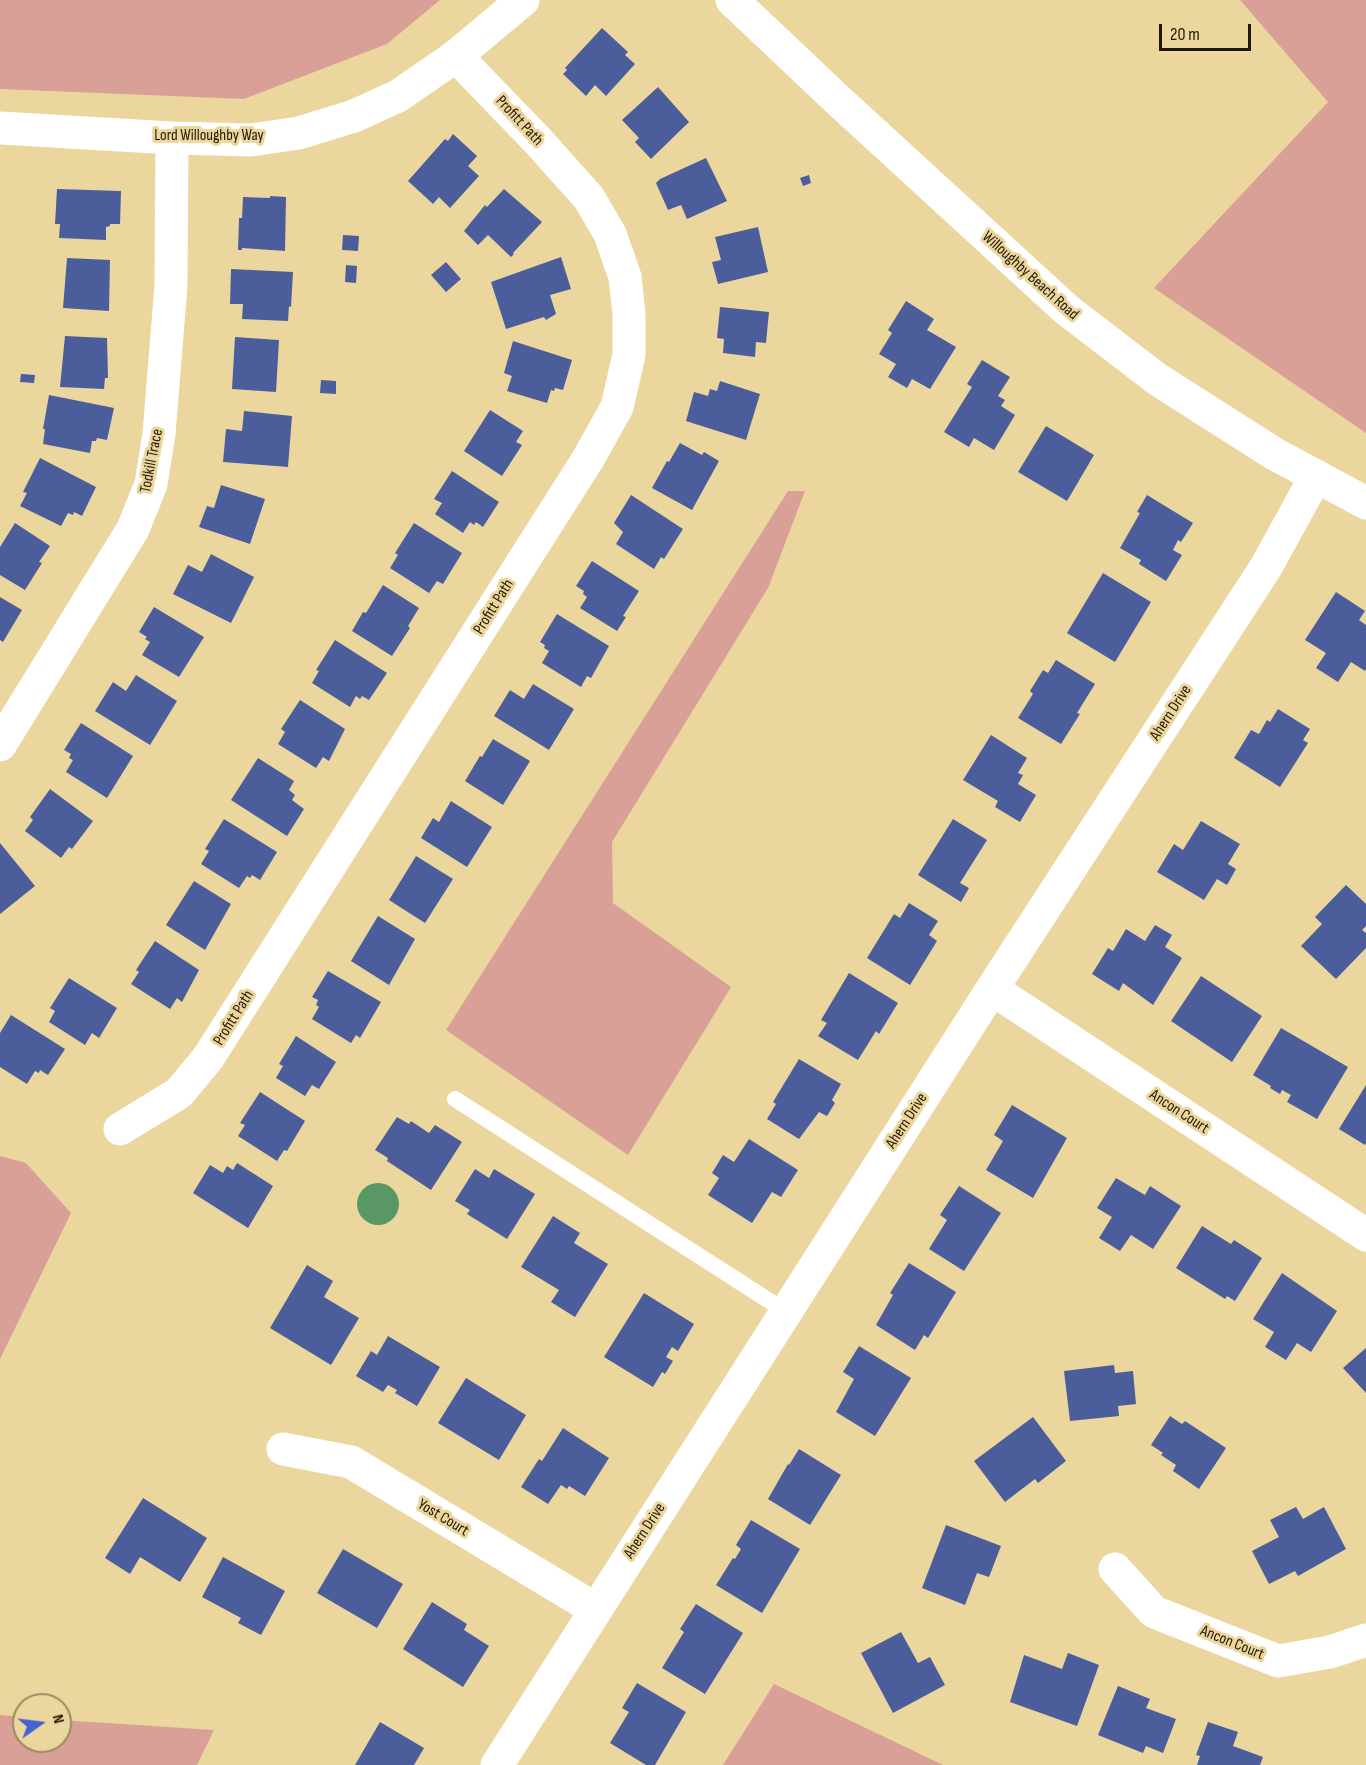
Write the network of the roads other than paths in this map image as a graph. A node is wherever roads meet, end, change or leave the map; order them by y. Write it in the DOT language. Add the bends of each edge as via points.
graph roads {
  1 [pos="523,0"];
  2 [pos="732,0"];
  3 [pos="456,56"];
  4 [pos="0,128"];
  5 [pos="172,138"];
  6 [pos="1316,476"];
  7 [pos="1366,503"];
  8 [pos="0,745"];
  9 [pos="992,988"];
  10 [pos="455,1099"];
  11 [pos="120,1129"];
  12 [pos="1366,1235"];
  13 [pos="785,1311"];
  14 [pos="283,1449"];
  15 [pos="1115,1569"];
  16 [pos="595,1609"];
  17 [pos="1366,1640"];
  18 [pos="497,1765"];
  1 -- 3 [label="street, Lord Willoughby Way"];
  2 -- 6 [label="street, Willoughby Beach Road" via="1067,310 1157,379"];
  3 -- 5 [label="street, Lord Willoughby Way" via="398,96 354,116 299,133 251,140"];
  3 -- 11 [label="street, Profitt Path" via="589,198 610,234 625,277 629,314 629,355 617,407 208,1058 179,1093"];
  4 -- 5 [label="street, Lord Willoughby Way"];
  5 -- 8 [label="street, Todkill Trace" via="171,285 151,484 133,529"];
  6 -- 7 [label="street, Willoughby Beach Road"];
  6 -- 9 [label="street, Ahern Drive" via="1266,567"];
  9 -- 12 [label="street, Ancon Court"];
  9 -- 13 [label="street, Ahern Drive"];
  10 -- 13 [label="lane"];
  13 -- 16 [label="street, Ahern Drive"];
  14 -- 16 [label="street, Yost Court" via="351,1462"];
  15 -- 17 [label="street, Ancon Court" via="1154,1612 1278,1661 1330,1652"];
  16 -- 18 [label="street, Ahern Drive"];
}
